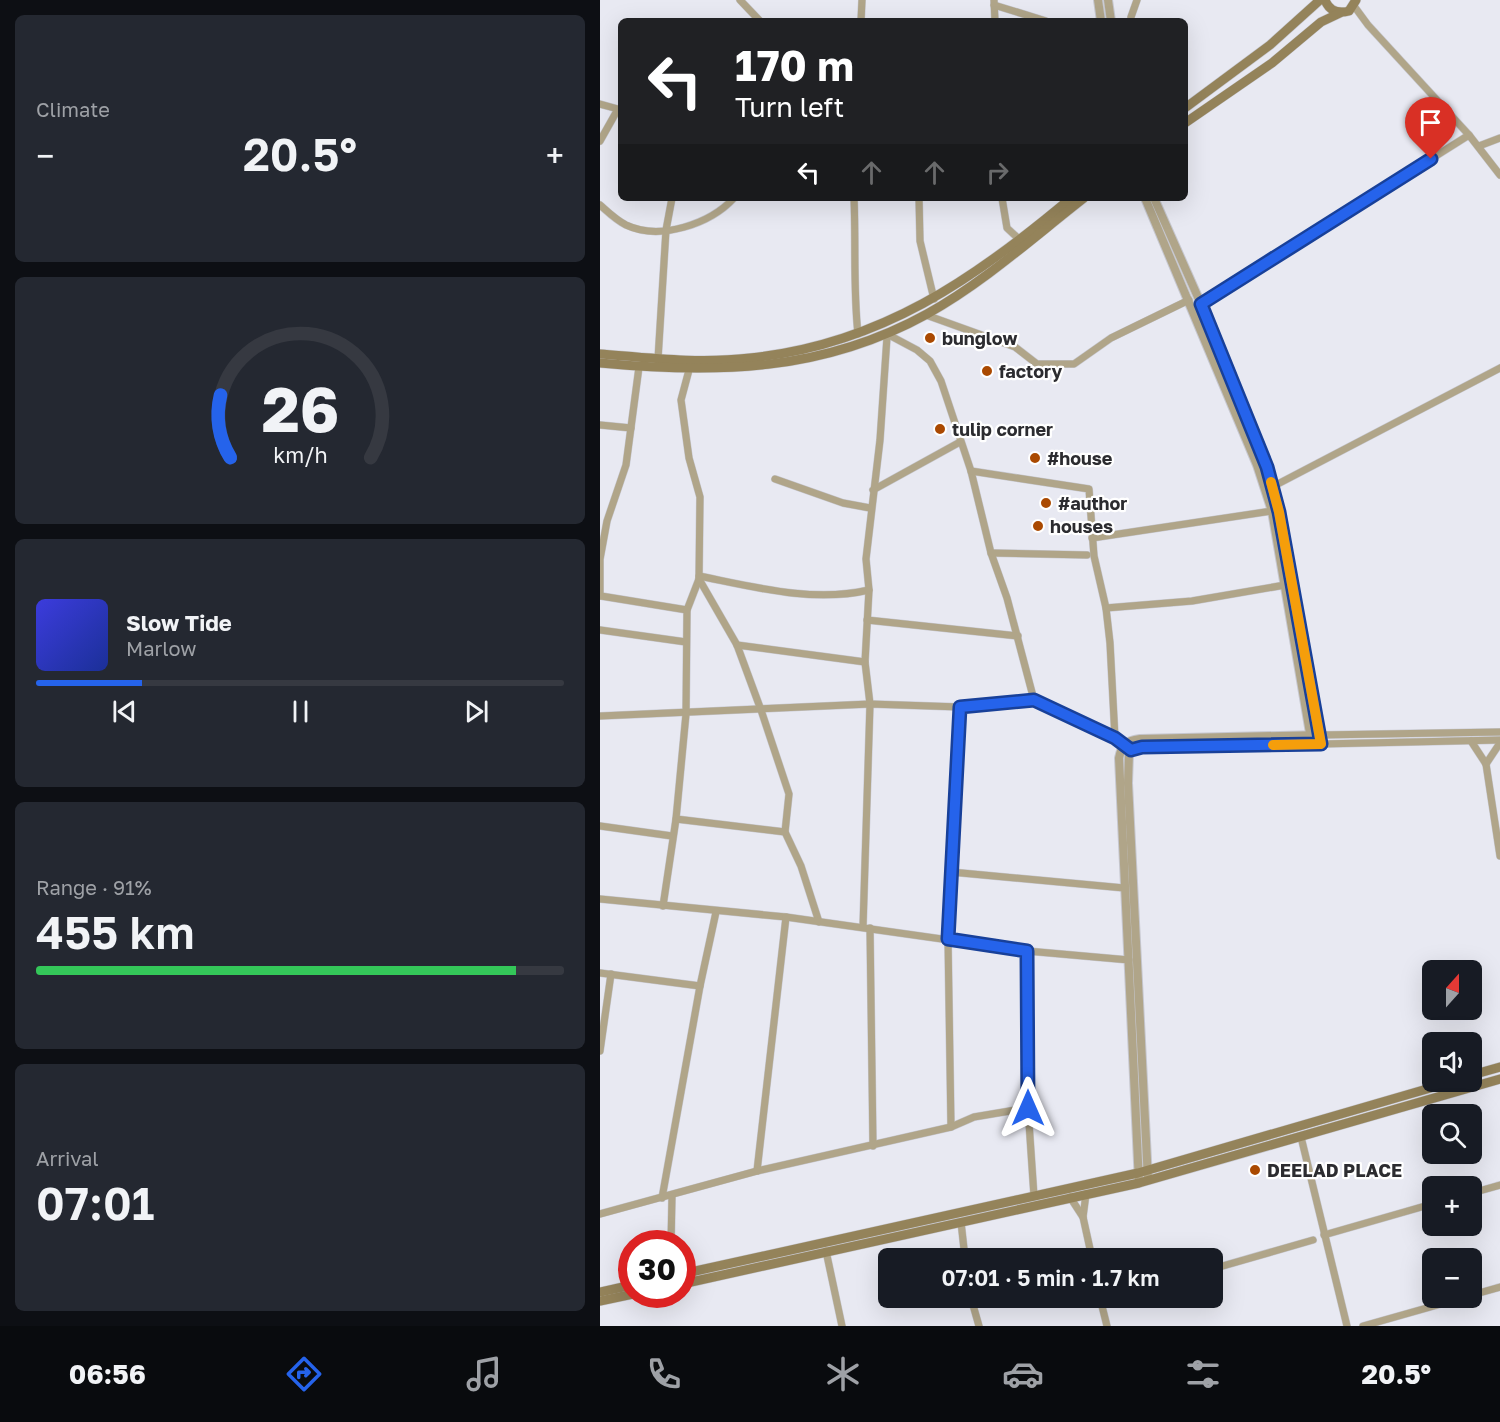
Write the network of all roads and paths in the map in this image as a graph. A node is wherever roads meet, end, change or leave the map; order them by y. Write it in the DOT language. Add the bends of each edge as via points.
graph roads {
  1 [pos="740,0"];
  2 [pos="862,0"];
  3 [pos="1098,0"];
  4 [pos="1108,0"];
  5 [pos="1137,0"];
  6 [pos="1320,0"];
  7 [pos="1325,0"];
  8 [pos="994,3"];
  9 [pos="1350,7"];
  10 [pos="1131,17"];
  11 [pos="757,18"];
  12 [pos="861,18"];
  13 [pos="995,18"];
  14 [pos="1037,18"];
  15 [pos="1101,18"];
  16 [pos="1111,18"];
  17 [pos="600,104"];
  18 [pos="1188,106"];
  19 [pos="1188,121"];
  20 [pos="1469,135"];
  21 [pos="1500,138"];
  22 [pos="600,141"];
  23 [pos="1479,146"];
  24 [pos="1500,175"];
  25 [pos="671,201"];
  26 [pos="730,201"];
  27 [pos="854,201"];
  28 [pos="919,201"];
  29 [pos="1002,201"];
  30 [pos="1067,201"];
  31 [pos="1080,201"];
  32 [pos="1146,201"];
  33 [pos="1155,201"];
  34 [pos="600,205"];
  35 [pos="666,230"];
  36 [pos="1020,240"];
  37 [pos="934,298"];
  38 [pos="1189,300"];
  39 [pos="1201,304"];
  40 [pos="926,315"];
  41 [pos="858,334"];
  42 [pos="886,335"];
  43 [pos="600,354"];
  44 [pos="658,359"];
  45 [pos="600,363"];
  46 [pos="639,367"];
  47 [pos="1500,368"];
  48 [pos="689,370"];
  49 [pos="600,424"];
  50 [pos="631,428"];
  51 [pos="960,442"];
  52 [pos="971,471"];
  53 [pos="775,479"];
  54 [pos="1272,487"];
  55 [pos="873,490"];
  56 [pos="870,508"];
  57 [pos="1272,511"];
  58 [pos="603,521"];
  59 [pos="1092,538"];
  60 [pos="991,553"];
  61 [pos="1087,555"];
  62 [pos="699,577"];
  63 [pos="1285,585"];
  64 [pos="868,591"];
  65 [pos="601,596"];
  66 [pos="1106,608"];
  67 [pos="687,610"];
  68 [pos="867,620"];
  69 [pos="600,630"];
  70 [pos="1018,636"];
  71 [pos="686,642"];
  72 [pos="736,645"];
  73 [pos="865,662"];
  74 [pos="1034,700"];
  75 [pos="870,704"];
  76 [pos="960,707"];
  77 [pos="762,710"];
  78 [pos="686,714"];
  79 [pos="600,716"];
  80 [pos="1500,732"];
  81 [pos="1115,738"];
  82 [pos="1316,740"];
  83 [pos="1471,741"];
  84 [pos="1500,742"];
  85 [pos="1127,747"];
  86 [pos="1486,764"];
  87 [pos="676,819"];
  88 [pos="600,826"];
  89 [pos="785,832"];
  90 [pos="672,836"];
  91 [pos="1500,856"];
  92 [pos="951,872"];
  93 [pos="1124,888"];
  94 [pos="600,899"];
  95 [pos="663,906"];
  96 [pos="716,912"];
  97 [pos="786,917"];
  98 [pos="819,922"];
  99 [pos="866,928"];
  100 [pos="1132,938"];
  101 [pos="948,939"];
  102 [pos="1027,951"];
  103 [pos="1129,960"];
  104 [pos="600,973"];
  105 [pos="611,974"];
  106 [pos="700,986"];
  107 [pos="600,1050"];
  108 [pos="1500,1067"];
  109 [pos="1482,1072"];
  110 [pos="1500,1079"];
  111 [pos="1422,1091"];
  112 [pos="1028,1108"];
  113 [pos="951,1126"];
  114 [pos="1301,1137"];
  115 [pos="873,1146"];
  116 [pos="757,1171"];
  117 [pos="1143,1177"];
  118 [pos="1500,1185"];
  119 [pos="1482,1190"];
  120 [pos="1086,1194"];
  121 [pos="672,1196"];
  122 [pos="1034,1196"];
  123 [pos="1070,1197"];
  124 [pos="662,1198"];
  125 [pos="1422,1207"];
  126 [pos="600,1214"];
  127 [pos="1083,1217"];
  128 [pos="961,1222"];
  129 [pos="671,1230"];
  130 [pos="1324,1235"];
  131 [pos="1313,1240"];
  132 [pos="964,1248"];
  133 [pos="1090,1248"];
  134 [pos="826,1251"];
  135 [pos="1223,1266"];
  136 [pos="696,1271"];
  137 [pos="696,1281"];
  138 [pos="1500,1287"];
  139 [pos="618,1288"];
  140 [pos="600,1292"];
  141 [pos="1482,1292"];
  142 [pos="618,1297"];
  143 [pos="600,1301"];
  144 [pos="974,1308"];
  145 [pos="1102,1308"];
  146 [pos="1427,1308"];
  147 [pos="842,1326"];
  148 [pos="980,1326"];
  149 [pos="1107,1326"];
  150 [pos="1347,1326"];
  151 [pos="1363,1326"];
  1 -- 11 [label="street"];
  2 -- 12 [label="street"];
  3 -- 15 [label="street"];
  4 -- 16 [label="street"];
  5 -- 10 [label="street"];
  6 -- 18 [label="main road" via="1270,45"];
  7 -- 9 [label="main road" via="1330,8"];
  8 -- 13 [label="street"];
  8 -- 14 [label="street"];
  9 -- 19 [label="main road" via="1321,22 1272,63"];
  9 -- 20 [label="street"];
  17 -- 22 [label="street" via="618,109"];
  20 -- 23 [label="street"];
  20 -- 39 [label="street"];
  21 -- 23 [label="street"];
  23 -- 24 [label="street"];
  25 -- 35 [label="street"];
  26 -- 35 [label="street" via="708,220"];
  27 -- 41 [label="street" via="854,301"];
  28 -- 37 [label="street" via="920,241"];
  29 -- 36 [label="street" via="1007,228"];
  30 -- 36 [label="main road"];
  31 -- 40 [label="main road" via="988,273"];
  32 -- 38 [label="street"];
  33 -- 39 [label="street"];
  34 -- 35 [label="street" via="627,225"];
  35 -- 44 [label="street"];
  36 -- 37 [label="main road"];
  37 -- 41 [label="main road"];
  38 -- 40 [label="street" via="1111,338 1074,364 1036,364 1015,347"];
  38 -- 57 [label="street"];
  39 -- 54 [label="street"];
  40 -- 42 [label="main road"];
  41 -- 44 [label="main road" via="807,349 748,358"];
  42 -- 48 [label="main road" via="777,365"];
  42 -- 51 [label="street" via="930,361 941,381"];
  42 -- 55 [label="street"];
  43 -- 44 [label="main road"];
  45 -- 46 [label="main road"];
  46 -- 48 [label="main road"];
  46 -- 50 [label="street"];
  47 -- 54 [label="street"];
  48 -- 62 [label="street" via="681,400 689,458 700,496"];
  49 -- 50 [label="street"];
  50 -- 58 [label="street" via="626,465"];
  51 -- 52 [label="street"];
  51 -- 55 [label="street"];
  52 -- 59 [label="street" via="1087,488"];
  52 -- 60 [label="street"];
  53 -- 56 [label="street" via="843,503"];
  54 -- 82 [label="street"];
  55 -- 56 [label="street"];
  56 -- 64 [label="street"];
  57 -- 59 [label="street"];
  57 -- 63 [label="street"];
  58 -- 65 [label="street"];
  59 -- 66 [label="street"];
  60 -- 61 [label="street"];
  60 -- 70 [label="street"];
  62 -- 64 [label="street" via="784,593"];
  62 -- 67 [label="street"];
  62 -- 72 [label="street"];
  63 -- 66 [label="street" via="1192,601"];
  63 -- 82 [label="street"];
  64 -- 68 [label="street"];
  65 -- 67 [label="street"];
  66 -- 81 [label="street"];
  67 -- 71 [label="street"];
  68 -- 70 [label="street"];
  68 -- 73 [label="street"];
  69 -- 71 [label="street"];
  70 -- 74 [label="street"];
  71 -- 78 [label="street"];
  72 -- 73 [label="street"];
  72 -- 77 [label="street"];
  73 -- 75 [label="street"];
  74 -- 76 [label="street"];
  74 -- 81 [label="street"];
  75 -- 76 [label="street"];
  75 -- 77 [label="street"];
  75 -- 99 [label="street"];
  76 -- 92 [label="street"];
  77 -- 78 [label="street"];
  77 -- 89 [label="street" via="789,794"];
  78 -- 79 [label="street"];
  78 -- 87 [label="street"];
  80 -- 82 [label="street"];
  81 -- 85 [label="street"];
  82 -- 83 [label="street"];
  82 -- 85 [label="street" via="1140,739"];
  83 -- 84 [label="street"];
  83 -- 86 [label="street"];
  84 -- 86 [label="street"];
  85 -- 93 [label="street" via="1119,758"];
  85 -- 100 [label="street"];
  86 -- 91 [label="street"];
  87 -- 89 [label="street"];
  87 -- 90 [label="street"];
  88 -- 90 [label="street"];
  89 -- 98 [label="street"];
  90 -- 95 [label="street"];
  92 -- 93 [label="street"];
  92 -- 101 [label="street"];
  93 -- 100 [label="street"];
  94 -- 95 [label="street"];
  95 -- 96 [label="street"];
  96 -- 97 [label="street"];
  96 -- 106 [label="street"];
  97 -- 98 [label="street"];
  97 -- 116 [label="street"];
  98 -- 99 [label="street"];
  99 -- 101 [label="street"];
  99 -- 115 [label="street"];
  100 -- 103 [label="street"];
  100 -- 117 [label="street"];
  101 -- 102 [label="street"];
  101 -- 113 [label="street"];
  102 -- 103 [label="street"];
  102 -- 112 [label="street"];
  103 -- 117 [label="street"];
  104 -- 105 [label="street"];
  105 -- 106 [label="street"];
  105 -- 107 [label="street"];
  106 -- 124 [label="street"];
  108 -- 109 [label="main road"];
  110 -- 114 [label="main road"];
  111 -- 117 [label="main road"];
  112 -- 113 [label="street"];
  112 -- 122 [label="street"];
  113 -- 115 [label="street"];
  114 -- 117 [label="main road"];
  114 -- 130 [label="street"];
  115 -- 116 [label="street"];
  116 -- 121 [label="street"];
  117 -- 120 [label="main road"];
  117 -- 122 [label="main road"];
  118 -- 119 [label="street"];
  120 -- 123 [label="main road"];
  120 -- 127 [label="street"];
  121 -- 124 [label="street"];
  121 -- 129 [label="street"];
  122 -- 136 [label="main road"];
  123 -- 127 [label="street"];
  123 -- 128 [label="main road"];
  124 -- 126 [label="street"];
  125 -- 130 [label="street"];
  127 -- 133 [label="street"];
  128 -- 132 [label="street"];
  128 -- 134 [label="main road"];
  130 -- 150 [label="street"];
  131 -- 135 [label="street"];
  134 -- 137 [label="main road"];
  134 -- 147 [label="street"];
  138 -- 141 [label="street"];
  139 -- 140 [label="main road"];
  142 -- 143 [label="main road"];
  144 -- 148 [label="street"];
  145 -- 149 [label="street"];
  146 -- 151 [label="street"];
}
